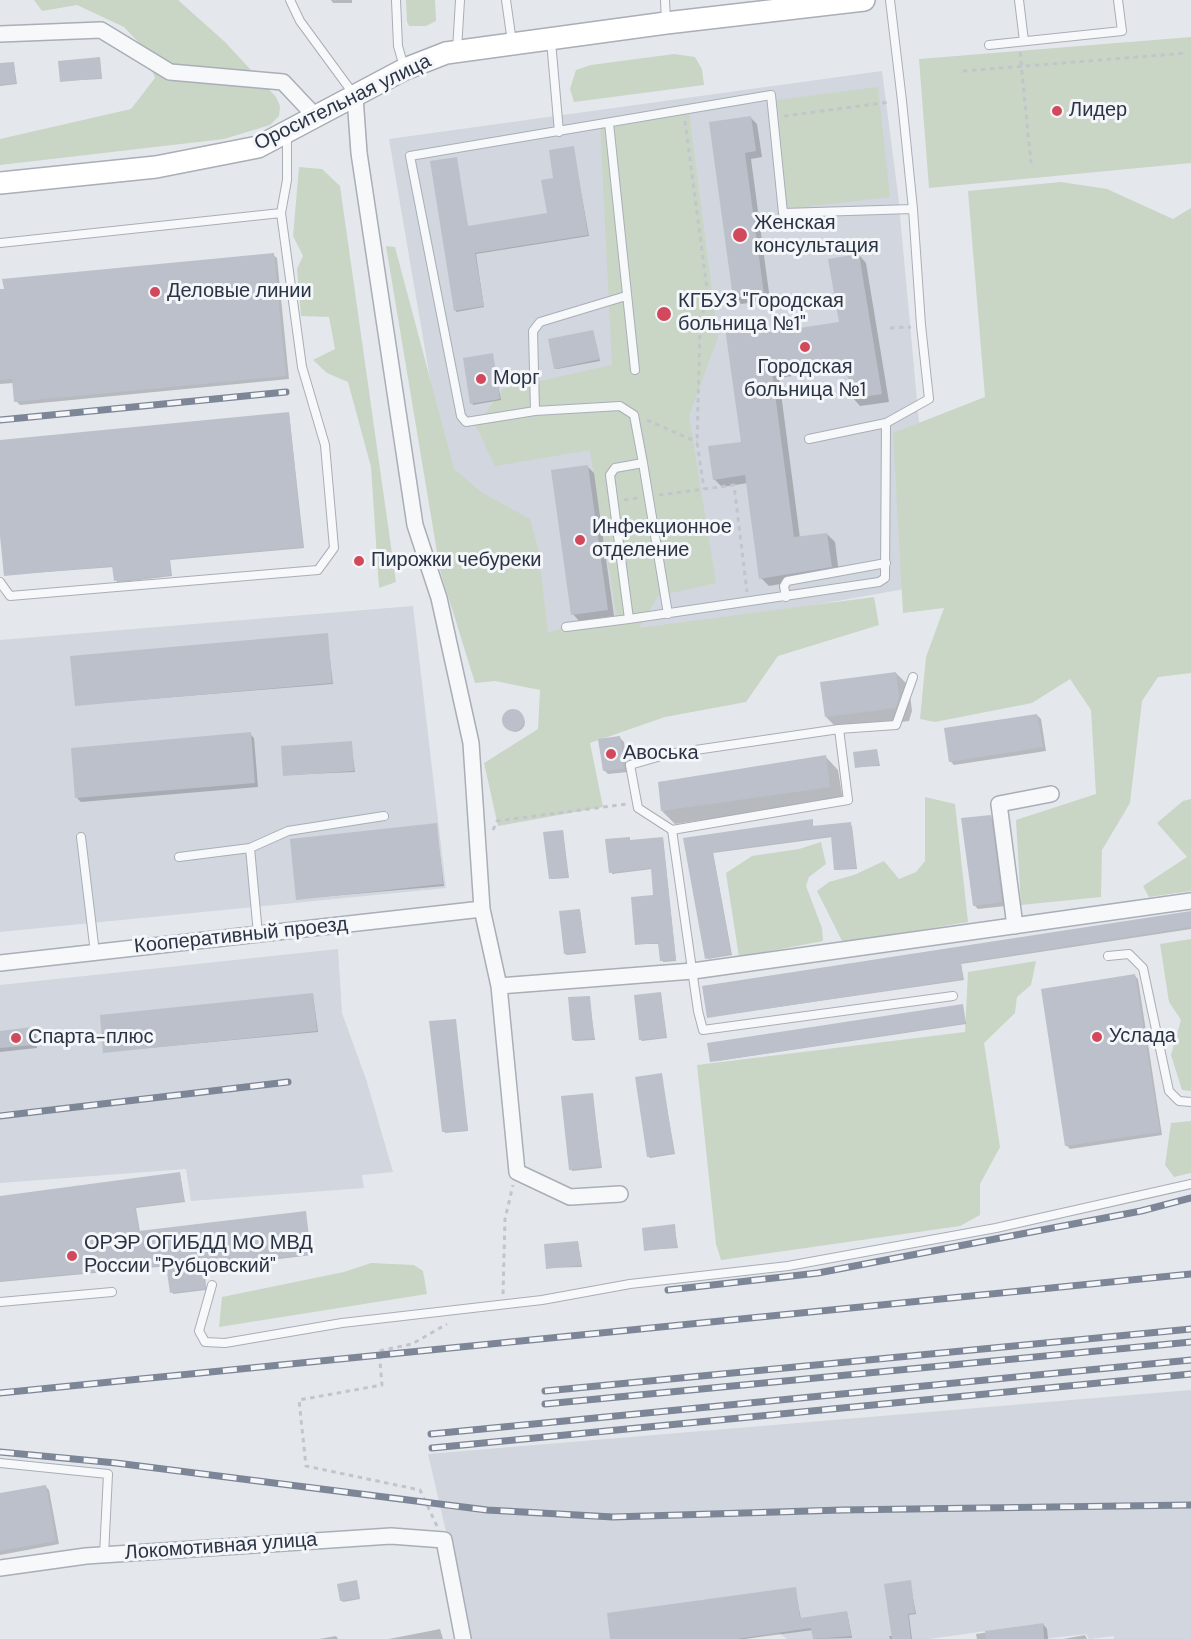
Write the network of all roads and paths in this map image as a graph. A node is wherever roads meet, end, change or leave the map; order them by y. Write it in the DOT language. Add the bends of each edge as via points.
graph roads {
  1 [pos="290,0"];
  2 [pos="396,0"];
  3 [pos="459,0"];
  4 [pos="506,0"];
  5 [pos="665,0"];
  6 [pos="864,0"];
  7 [pos="890,0"];
  8 [pos="1019,0"];
  9 [pos="1118,0"];
  10 [pos="666,23"];
  11 [pos="0,34"];
  12 [pos="550,38"];
  13 [pos="1021,41"];
  14 [pos="513,43"];
  15 [pos="989,45"];
  16 [pos="457,51"];
  17 [pos="1187,53"];
  18 [pos="1022,68"];
  19 [pos="405,69"];
  20 [pos="963,71"];
  21 [pos="355,97"];
  22 [pos="903,101"];
  23 [pos="683,110"];
  24 [pos="316,117"];
  25 [pos="773,117"];
  26 [pos="609,123"];
  27 [pos="287,132"];
  28 [pos="558,132"];
  29 [pos="1031,164"];
  30 [pos="0,183"];
  31 [pos="913,209"];
  32 [pos="281,213"];
  33 [pos="0,243"];
  34 [pos="626,296"];
  35 [pos="921,326"];
  36 [pos="891,328"];
  37 [pos="635,370"];
  38 [pos="535,411"];
  39 [pos="634,415"];
  40 [pos="886,423"];
  41 [pos="809,440"];
  42 [pos="697,442"];
  43 [pos="643,463"];
  44 [pos="704,489"];
  45 [pos="648,496"];
  46 [pos="613,501"];
  47 [pos="885,563"];
  48 [pos="0,582"];
  49 [pos="786,597"];
  50 [pos="748,603"];
  51 [pos="668,614"];
  52 [pos="629,619"];
  53 [pos="566,627"];
  54 [pos="913,677"];
  55 [pos="839,729"];
  56 [pos="1051,794"];
  57 [pos="637,802"];
  58 [pos="384,816"];
  59 [pos="672,830"];
  60 [pos="491,834"];
  61 [pos="81,837"];
  62 [pos="250,848"];
  63 [pos="179,857"];
  64 [pos="1191,901"];
  65 [pos="483,909"];
  66 [pos="1015,926"];
  67 [pos="258,934"];
  68 [pos="95,952"];
  69 [pos="1108,957"];
  70 [pos="0,963"];
  71 [pos="693,971"];
  72 [pos="498,986"];
  73 [pos="952,996"];
  74 [pos="1191,1102"];
  75 [pos="517,1172"];
  76 [pos="1191,1184"];
  77 [pos="620,1194"];
  78 [pos="212,1285"];
  79 [pos="112,1292"];
  80 [pos="0,1302"];
  81 [pos="500,1304"];
  82 [pos="456,1319"];
  83 [pos="0,1463"];
  84 [pos="444,1540"];
  85 [pos="104,1555"];
  86 [pos="0,1568"];
  87 [pos="464,1639"];
  1 -- 21 [label="lane" via="300,21"];
  2 -- 19 [label="lane" via="398,46"];
  3 -- 16 [label="lane"];
  4 -- 14 [label="lane"];
  5 -- 10 [label="lane"];
  6 -- 10 [label="main road, Оросительная улица"];
  7 -- 22 [label="lane"];
  8 -- 13 [label="lane"];
  9 -- 13 [label="lane" via="1122,31"];
  10 -- 12 [label="main road, Оросительная улица"];
  11 -- 24 [label="street" via="101,30 170,72 283,82"];
  12 -- 14 [label="main road, Оросительная улица"];
  12 -- 28 [label="lane"];
  13 -- 15 [label="lane"];
  13 -- 18 [label="path"];
  14 -- 16 [label="main road, Оросительная улица"];
  16 -- 19 [label="main road, Оросительная улица"];
  17 -- 18 [label="path"];
  18 -- 20 [label="path"];
  18 -- 29 [label="path"];
  19 -- 21 [label="main road, Оросительная улица"];
  21 -- 24 [label="main road, Оросительная улица"];
  21 -- 65 [label="street" via="359,153 415,525 440,598 471,743"];
  22 -- 25 [label="path"];
  22 -- 31 [label="lane"];
  23 -- 25 [label="lane" via="771,94"];
  23 -- 26 [label="lane"];
  23 -- 42 [label="path" via="707,289 700,329"];
  24 -- 27 [label="main road, Оросительная улица"];
  25 -- 31 [label="lane" via="783,213"];
  26 -- 28 [label="lane"];
  26 -- 34 [label="lane"];
  27 -- 30 [label="main road, Оросительная улица" via="258,147 210,158"];
  27 -- 32 [label="lane" via="287,180"];
  28 -- 38 [label="lane" via="410,156 460,416 466,422"];
  31 -- 35 [label="lane"];
  32 -- 33 [label="lane"];
  32 -- 48 [label="lane" via="302,367 325,445 334,548 318,570 10,596"];
  34 -- 37 [label="lane"];
  34 -- 38 [label="lane" via="540,322 533,331"];
  35 -- 36 [label="path"];
  35 -- 40 [label="lane" via="929,399"];
  38 -- 39 [label="lane" via="620,406"];
  39 -- 42 [label="path"];
  39 -- 43 [label="lane"];
  40 -- 41 [label="lane"];
  40 -- 47 [label="lane"];
  42 -- 44 [label="path"];
  43 -- 45 [label="lane"];
  43 -- 46 [label="lane" via="615,468 610,475"];
  44 -- 45 [label="path"];
  44 -- 50 [label="path" via="734,485"];
  45 -- 46 [label="path"];
  45 -- 51 [label="lane"];
  46 -- 52 [label="lane"];
  47 -- 49 [label="lane" via="885,578 879,582"];
  47 -- 49 [label="lane" via="787,581"];
  49 -- 50 [label="lane"];
  50 -- 51 [label="lane"];
  51 -- 52 [label="lane"];
  52 -- 53 [label="lane"];
  54 -- 55 [label="lane" via="896,725"];
  55 -- 57 [label="lane" via="668,754 630,765"];
  55 -- 59 [label="lane" via="848,800"];
  56 -- 66 [label="street" via="999,804"];
  57 -- 59 [label="lane" via="638,808"];
  57 -- 60 [label="path" via="497,821"];
  58 -- 62 [label="lane" via="288,831"];
  59 -- 71 [label="lane"];
  61 -- 68 [label="lane"];
  62 -- 63 [label="lane"];
  62 -- 67 [label="lane"];
  64 -- 66 [label="street"];
  65 -- 67 [label="street, Кооперативный проезд"];
  65 -- 72 [label="street"];
  66 -- 71 [label="street"];
  67 -- 68 [label="street, Кооперативный проезд"];
  68 -- 70 [label="street, Кооперативный проезд"];
  69 -- 74 [label="lane" via="1129,954 1143,968 1169,1091 1179,1101"];
  71 -- 72 [label="street"];
  71 -- 73 [label="lane" via="703,1030"];
  72 -- 75 [label="street"];
  75 -- 77 [label="street" via="570,1197"];
  75 -- 81 [label="path" via="505,1219 504,1290"];
  76 -- 81 [label="lane" via="996,1228 788,1266"];
  78 -- 81 [label="lane" via="199,1331 205,1342 225,1343 342,1323"];
  79 -- 80 [label="lane"];
  82 -- 84 [label="path" via="412,1344 379,1351 382,1385 298,1400 306,1466 420,1490"];
  83 -- 85 [label="lane" via="108,1474"];
  84 -- 85 [label="street, Локомотивная улица" via="391,1536"];
  84 -- 87 [label="street"];
  85 -- 86 [label="street, Локомотивная улица"];
}
